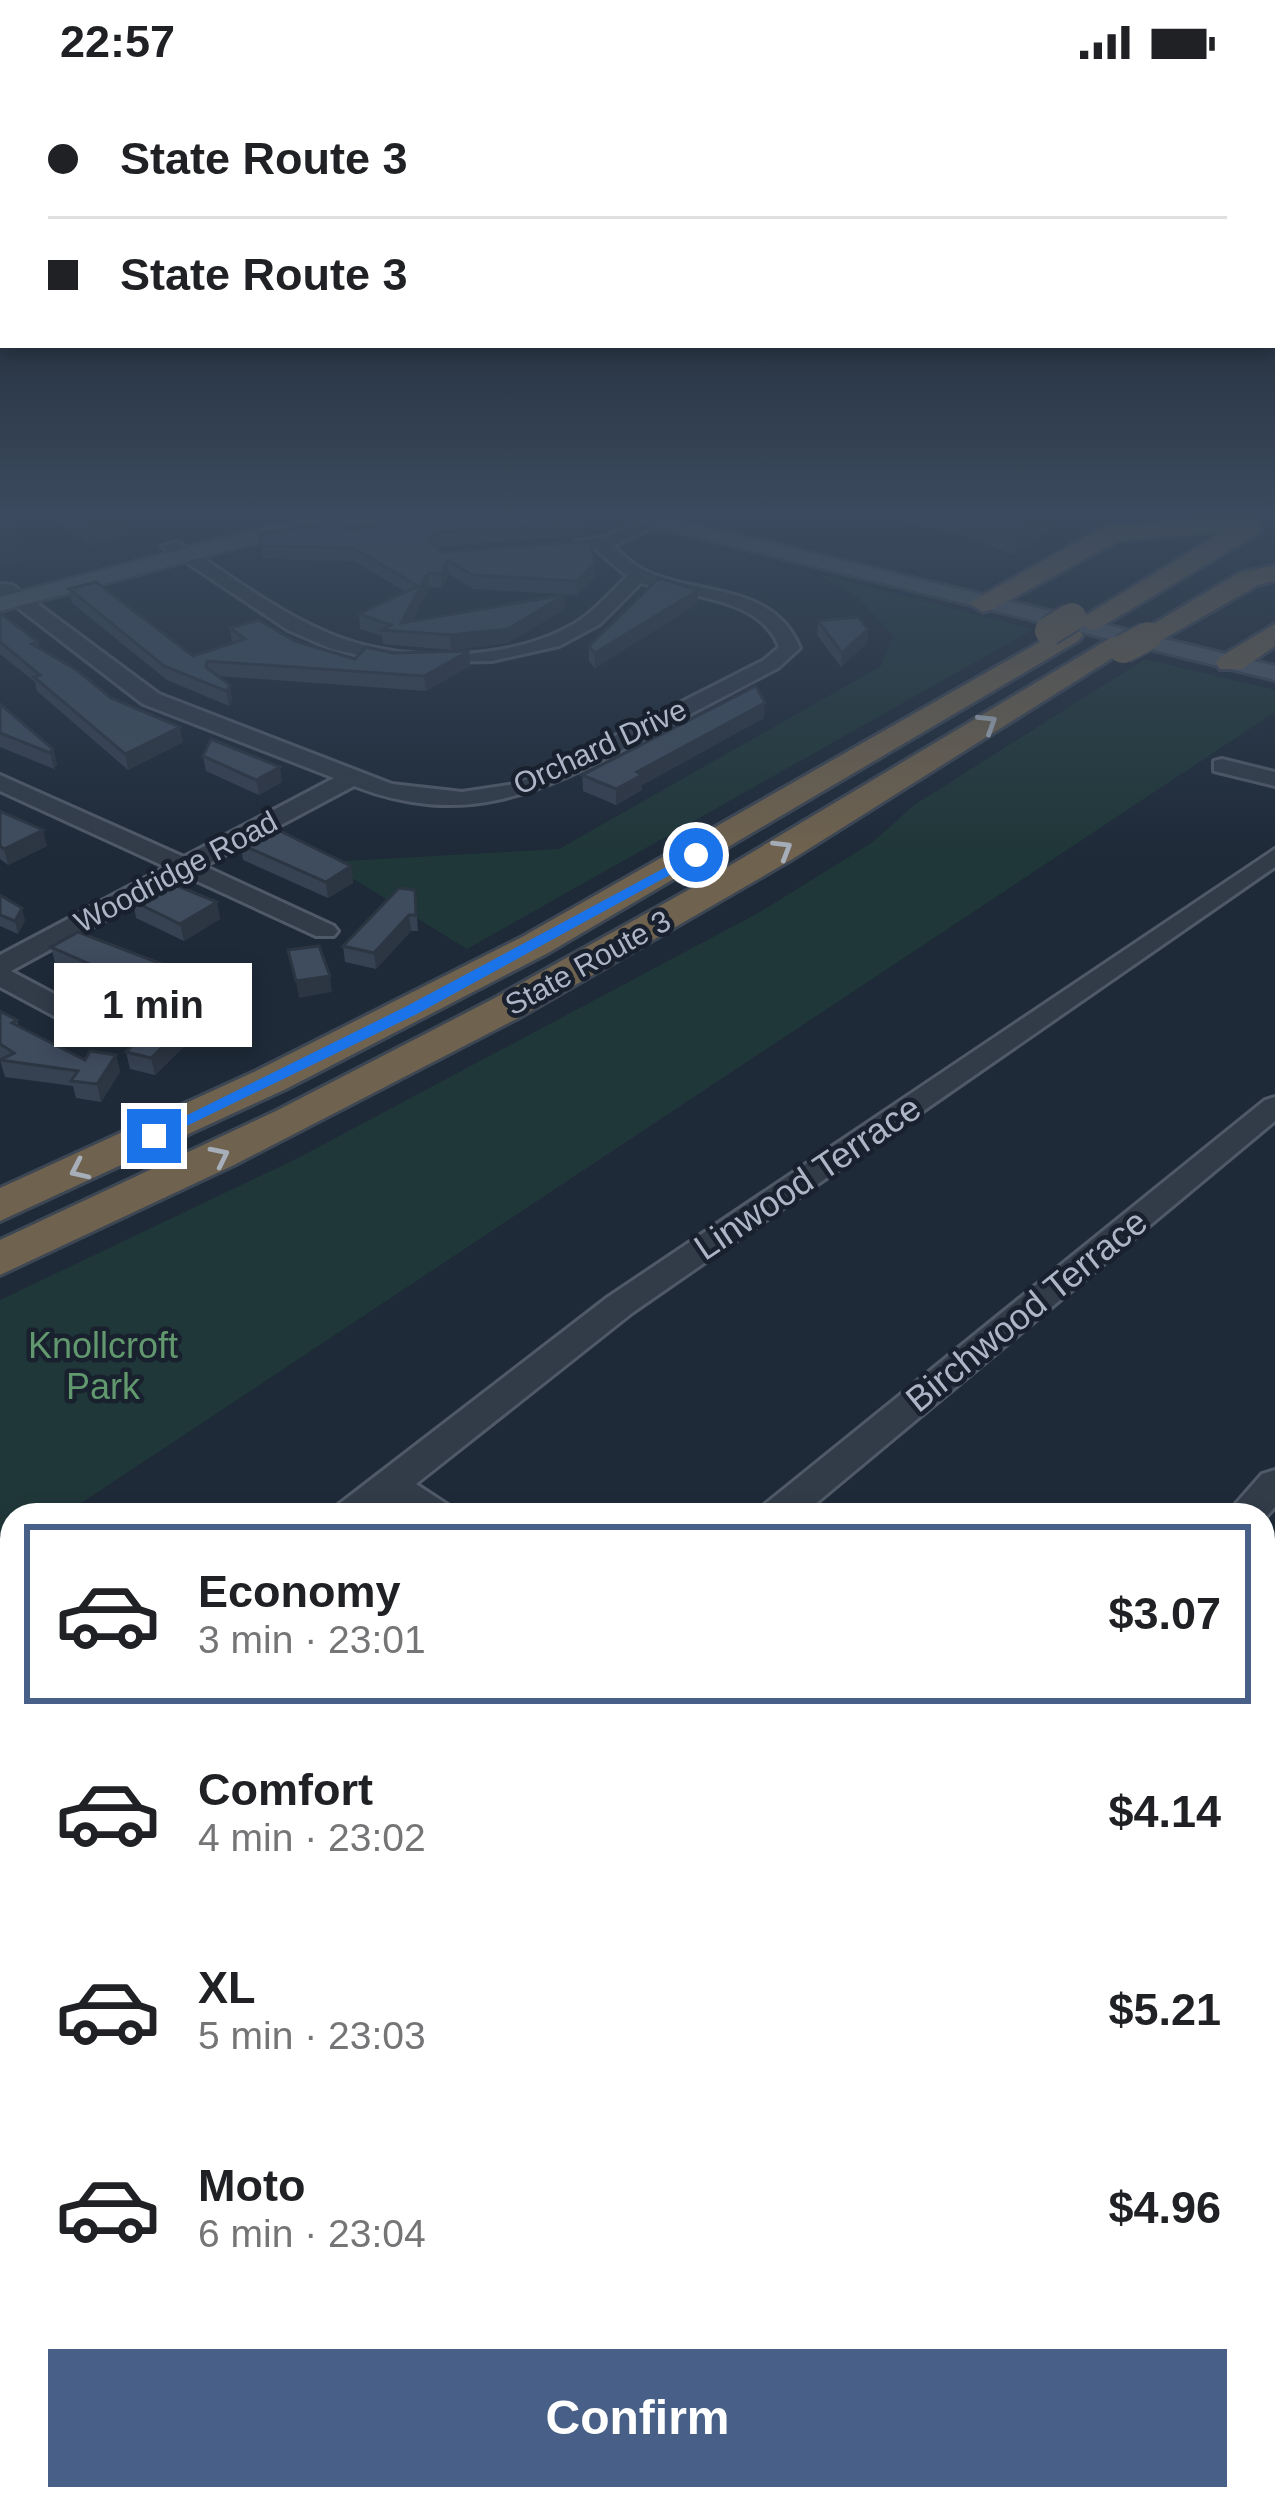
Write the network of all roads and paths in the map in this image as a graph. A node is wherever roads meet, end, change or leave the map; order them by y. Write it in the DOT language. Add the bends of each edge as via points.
graph roads {
  1 [pos="50,627"];
  2 [pos="301,627"];
  3 [pos="582,627"];
  4 [pos="783,627"];
  5 [pos="1068,627"];
  6 [pos="1083,627"];
  7 [pos="1151,627"];
  8 [pos="1156,627"];
  9 [pos="1275,633"];
  10 [pos="1130,641"];
  11 [pos="1231,663"];
  12 [pos="1275,674"];
  13 [pos="1222,766"];
  14 [pos="352,778"];
  15 [pos="1275,779"];
  16 [pos="0,782"];
  17 [pos="1275,856"];
  18 [pos="187,866"];
  19 [pos="325,931"];
  20 [pos="0,966"];
  21 [pos="0,976"];
  22 [pos="103,1031"];
  23 [pos="1275,1106"];
  24 [pos="0,1206"];
  25 [pos="0,1259"];
  26 [pos="389,1485"];
  27 [pos="366,1503"];
  28 [pos="417,1503"];
  29 [pos="792,1503"];
  1 -- 14 [label="street, Orchard Drive" via="151,699"];
  2 -- 3 [label="street" via="339,646 431,657 558,640"];
  4 -- 14 [label="street, Orchard Drive" via="790,648 771,664 520,790 443,800"];
  5 -- 24 [label="highway, State Route 3, one-way" via="592,914 342,1045"];
  6 -- 11 [label="main road"];
  7 -- 10 [label="highway"];
  8 -- 10 [label="highway"];
  9 -- 11 [label="highway"];
  25 -- 10 [label="highway, State Route 3, one-way" via="235,1149 557,981"];
  11 -- 12 [label="main road"];
  13 -- 15 [label="street"];
  14 -- 18 [label="street, Woodridge Road"];
  16 -- 18 [label="street"];
  17 -- 26 [label="street, Linwood Terrace" via="620,1305"];
  18 -- 19 [label="street"];
  18 -- 20 [label="street, Woodridge Road"];
  21 -- 22 [label="street"];
  23 -- 29 [label="street, Birchwood Terrace"];
  26 -- 27 [label="street, Linwood Terrace"];
  26 -- 28 [label="street"];
}
